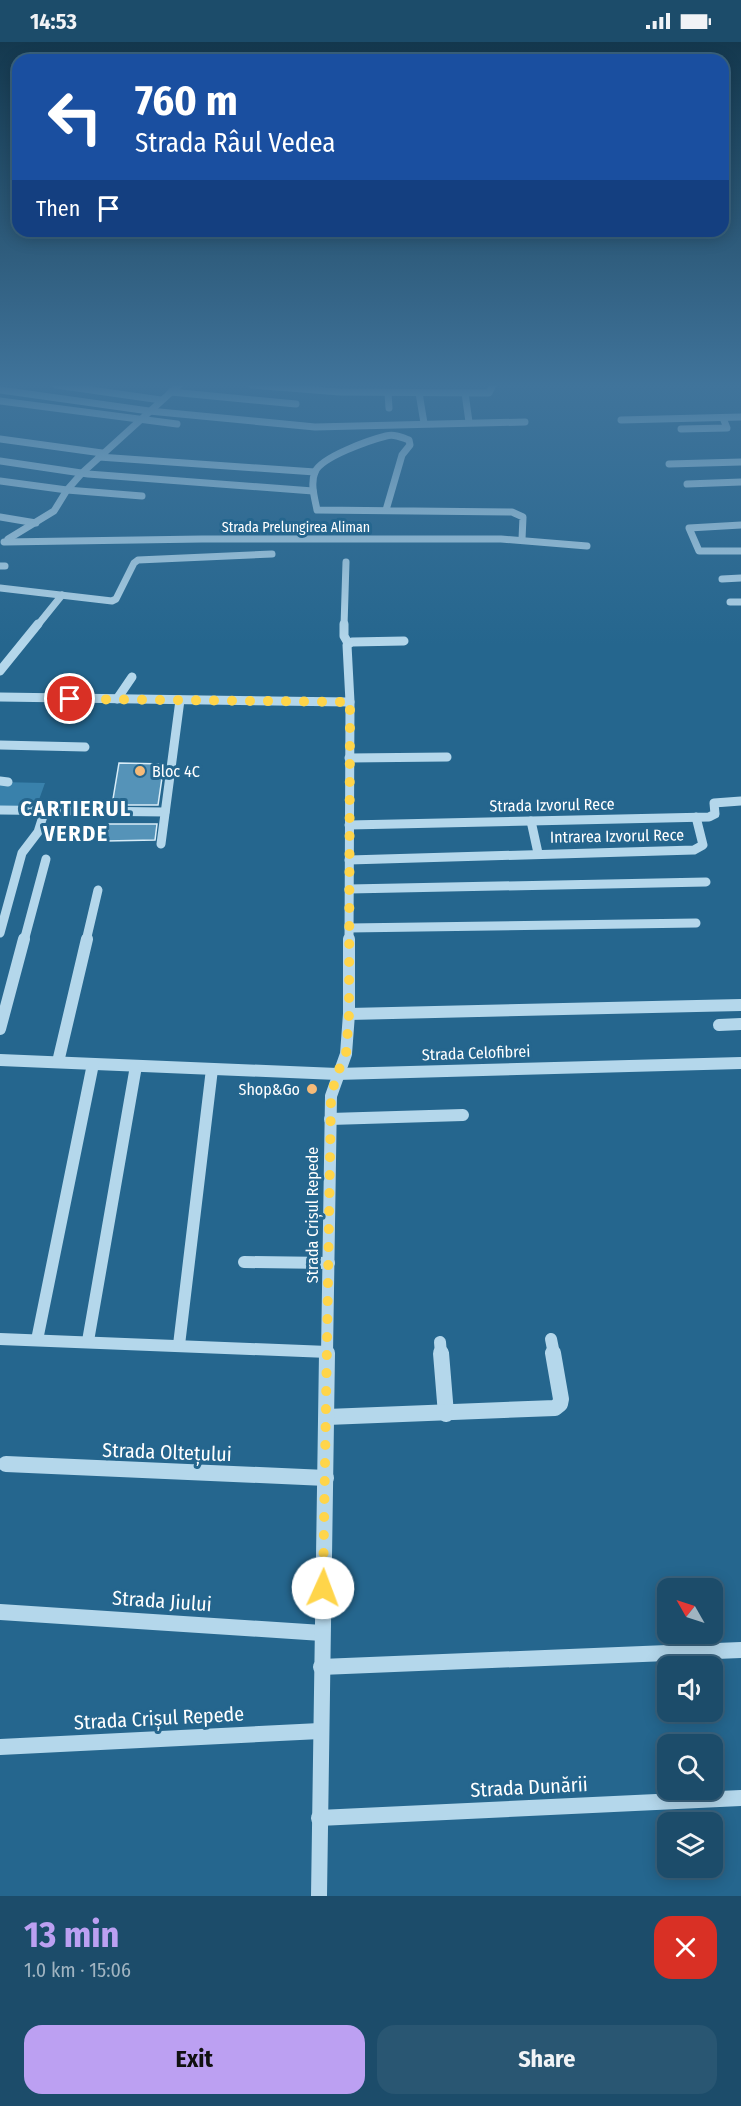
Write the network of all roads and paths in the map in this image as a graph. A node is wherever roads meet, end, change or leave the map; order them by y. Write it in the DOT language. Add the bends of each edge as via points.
graph roads {
  1 [pos="72,472"];
  2 [pos="309,472"];
  3 [pos="315,472"];
  4 [pos="397,472"];
  5 [pos="82,473"];
  6 [pos="0,481"];
  7 [pos="741,482"];
  8 [pos="687,484"];
  9 [pos="67,490"];
  10 [pos="313,491"];
  11 [pos="142,496"];
  12 [pos="386,510"];
  13 [pos="0,517"];
  14 [pos="36,523"];
  15 [pos="741,525"];
  16 [pos="522,539"];
  17 [pos="2,543"];
  18 [pos="587,546"];
  19 [pos="741,551"];
  20 [pos="272,554"];
  21 [pos="346,562"];
  22 [pos="741,578"];
  23 [pos="722,579"];
  24 [pos="0,588"];
  25 [pos="62,595"];
  26 [pos="730,602"];
  27 [pos="741,602"];
  28 [pos="404,641"];
  29 [pos="348,643"];
  30 [pos="0,671"];
  31 [pos="132,677"];
  32 [pos="0,698"];
  33 [pos="117,699"];
  34 [pos="180,700"];
  35 [pos="350,702"];
  36 [pos="0,745"];
  37 [pos="84,747"];
  38 [pos="447,757"];
  39 [pos="349,758"];
  40 [pos="741,801"];
  41 [pos="0,810"];
  42 [pos="45,810"];
  43 [pos="165,812"];
  44 [pos="696,817"];
  45 [pos="531,820"];
  46 [pos="349,825"];
  47 [pos="161,844"];
  48 [pos="538,853"];
  49 [pos="46,859"];
  50 [pos="349,860"];
  51 [pos="706,882"];
  52 [pos="349,889"];
  53 [pos="98,890"];
  54 [pos="696,923"];
  55 [pos="349,928"];
  56 [pos="0,933"];
  57 [pos="741,1005"];
  58 [pos="349,1014"];
  59 [pos="741,1024"];
  60 [pos="719,1025"];
  61 [pos="0,1029"];
  62 [pos="0,1060"];
  63 [pos="58,1062"];
  64 [pos="741,1063"];
  65 [pos="93,1064"];
  66 [pos="136,1066"];
  67 [pos="212,1069"];
  68 [pos="337,1074"];
  69 [pos="463,1115"];
  70 [pos="330,1119"];
  71 [pos="244,1262"];
  72 [pos="330,1263"];
  73 [pos="0,1339"];
  74 [pos="552,1339"];
  75 [pos="37,1340"];
  76 [pos="88,1341"];
  77 [pos="440,1342"];
  78 [pos="179,1345"];
  79 [pos="328,1352"];
  80 [pos="446,1414"];
  81 [pos="327,1417"];
  82 [pos="6,1464"];
  83 [pos="326,1478"];
  84 [pos="0,1612"];
  85 [pos="322,1633"];
  86 [pos="741,1650"];
  87 [pos="321,1667"];
  88 [pos="320,1731"];
  89 [pos="0,1747"];
  90 [pos="741,1798"];
  91 [pos="319,1818"];
  92 [pos="319,1896"];
  1 -- 5 [label="street"];
  2 -- 3 [label="street"];
  3 -- 10 [label="street"];
  4 -- 12 [label="street"];
  5 -- 9 [label="street"];
  5 -- 10 [label="street"];
  6 -- 9 [label="street"];
  7 -- 8 [label="street"];
  9 -- 11 [label="street"];
  9 -- 14 [label="street" via="54,512"];
  10 -- 12 [label="street" via="319,511"];
  12 -- 16 [label="street" via="513,512 523,517"];
  13 -- 14 [label="street"];
  14 -- 17 [label="street"];
  15 -- 19 [label="street" via="689,528 699,550"];
  16 -- 17 [label="street, Strada Prelungirea Aliman"];
  16 -- 18 [label="street, Strada Prelungirea Aliman"];
  20 -- 25 [label="street" via="138,560 112,601"];
  21 -- 29 [label="street, Strada Crișul Repede" via="344,636"];
  22 -- 23 [label="street"];
  24 -- 25 [label="street"];
  25 -- 30 [label="street"];
  26 -- 27 [label="street"];
  28 -- 29 [label="street"];
  29 -- 35 [label="street, Strada Crișul Repede"];
  31 -- 33 [label="street"];
  32 -- 33 [label="street"];
  33 -- 34 [label="street"];
  34 -- 35 [label="street"];
  34 -- 43 [label="street"];
  35 -- 39 [label="street, Strada Crișul Repede"];
  36 -- 37 [label="street"];
  38 -- 39 [label="street"];
  39 -- 46 [label="street, Strada Crișul Repede"];
  40 -- 44 [label="street" via="716,801 712,804 713,816"];
  41 -- 42 [label="street"];
  42 -- 43 [label="street"];
  42 -- 56 [label="street" via="38,832 22,853"];
  43 -- 47 [label="street"];
  44 -- 45 [label="street, Strada Izvorul Rece"];
  44 -- 48 [label="street, Intrarea Izvorul Rece" via="703,841 694,850"];
  45 -- 46 [label="street, Strada Izvorul Rece"];
  45 -- 48 [label="street, Intrarea Izvorul Rece"];
  46 -- 50 [label="street, Strada Crișul Repede"];
  48 -- 50 [label="street, Intrarea Izvorul Rece"];
  49 -- 61 [label="street"];
  50 -- 52 [label="street, Strada Crișul Repede"];
  51 -- 52 [label="street"];
  52 -- 55 [label="street, Strada Crișul Repede"];
  53 -- 63 [label="street"];
  54 -- 55 [label="street"];
  55 -- 58 [label="street, Strada Crișul Repede"];
  57 -- 58 [label="street"];
  58 -- 68 [label="street, Strada Crișul Repede" via="346,1054"];
  59 -- 60 [label="street"];
  62 -- 63 [label="street, Strada Celofibrei"];
  63 -- 65 [label="street, Strada Celofibrei"];
  64 -- 68 [label="street, Strada Celofibrei"];
  65 -- 66 [label="street, Strada Celofibrei"];
  65 -- 75 [label="street"];
  66 -- 67 [label="street, Strada Celofibrei"];
  66 -- 76 [label="street"];
  67 -- 68 [label="street, Strada Celofibrei"];
  67 -- 78 [label="street"];
  68 -- 70 [label="street, Strada Crișul Repede"];
  69 -- 70 [label="street"];
  70 -- 72 [label="street, Strada Crișul Repede"];
  71 -- 72 [label="street"];
  72 -- 79 [label="street, Strada Crișul Repede"];
  73 -- 75 [label="street"];
  74 -- 80 [label="street" via="560,1404 555,1408"];
  75 -- 76 [label="street"];
  76 -- 78 [label="street"];
  77 -- 80 [label="street"];
  78 -- 79 [label="street"];
  79 -- 81 [label="street, Strada Crișul Repede"];
  80 -- 81 [label="street"];
  81 -- 83 [label="street, Strada Crișul Repede"];
  82 -- 83 [label="street, Strada Oltețului"];
  83 -- 85 [label="street, Strada Crișul Repede"];
  84 -- 85 [label="street, Strada Jiului"];
  85 -- 87 [label="street, Strada Crișul Repede"];
  86 -- 87 [label="street"];
  87 -- 88 [label="street, Strada Crișul Repede"];
  88 -- 89 [label="street, Strada Crișul Repede"];
  88 -- 91 [label="street, Strada Crișul Repede"];
  90 -- 91 [label="street, Strada Dunării"];
  91 -- 92 [label="street, Strada Crișul Repede"];
}
